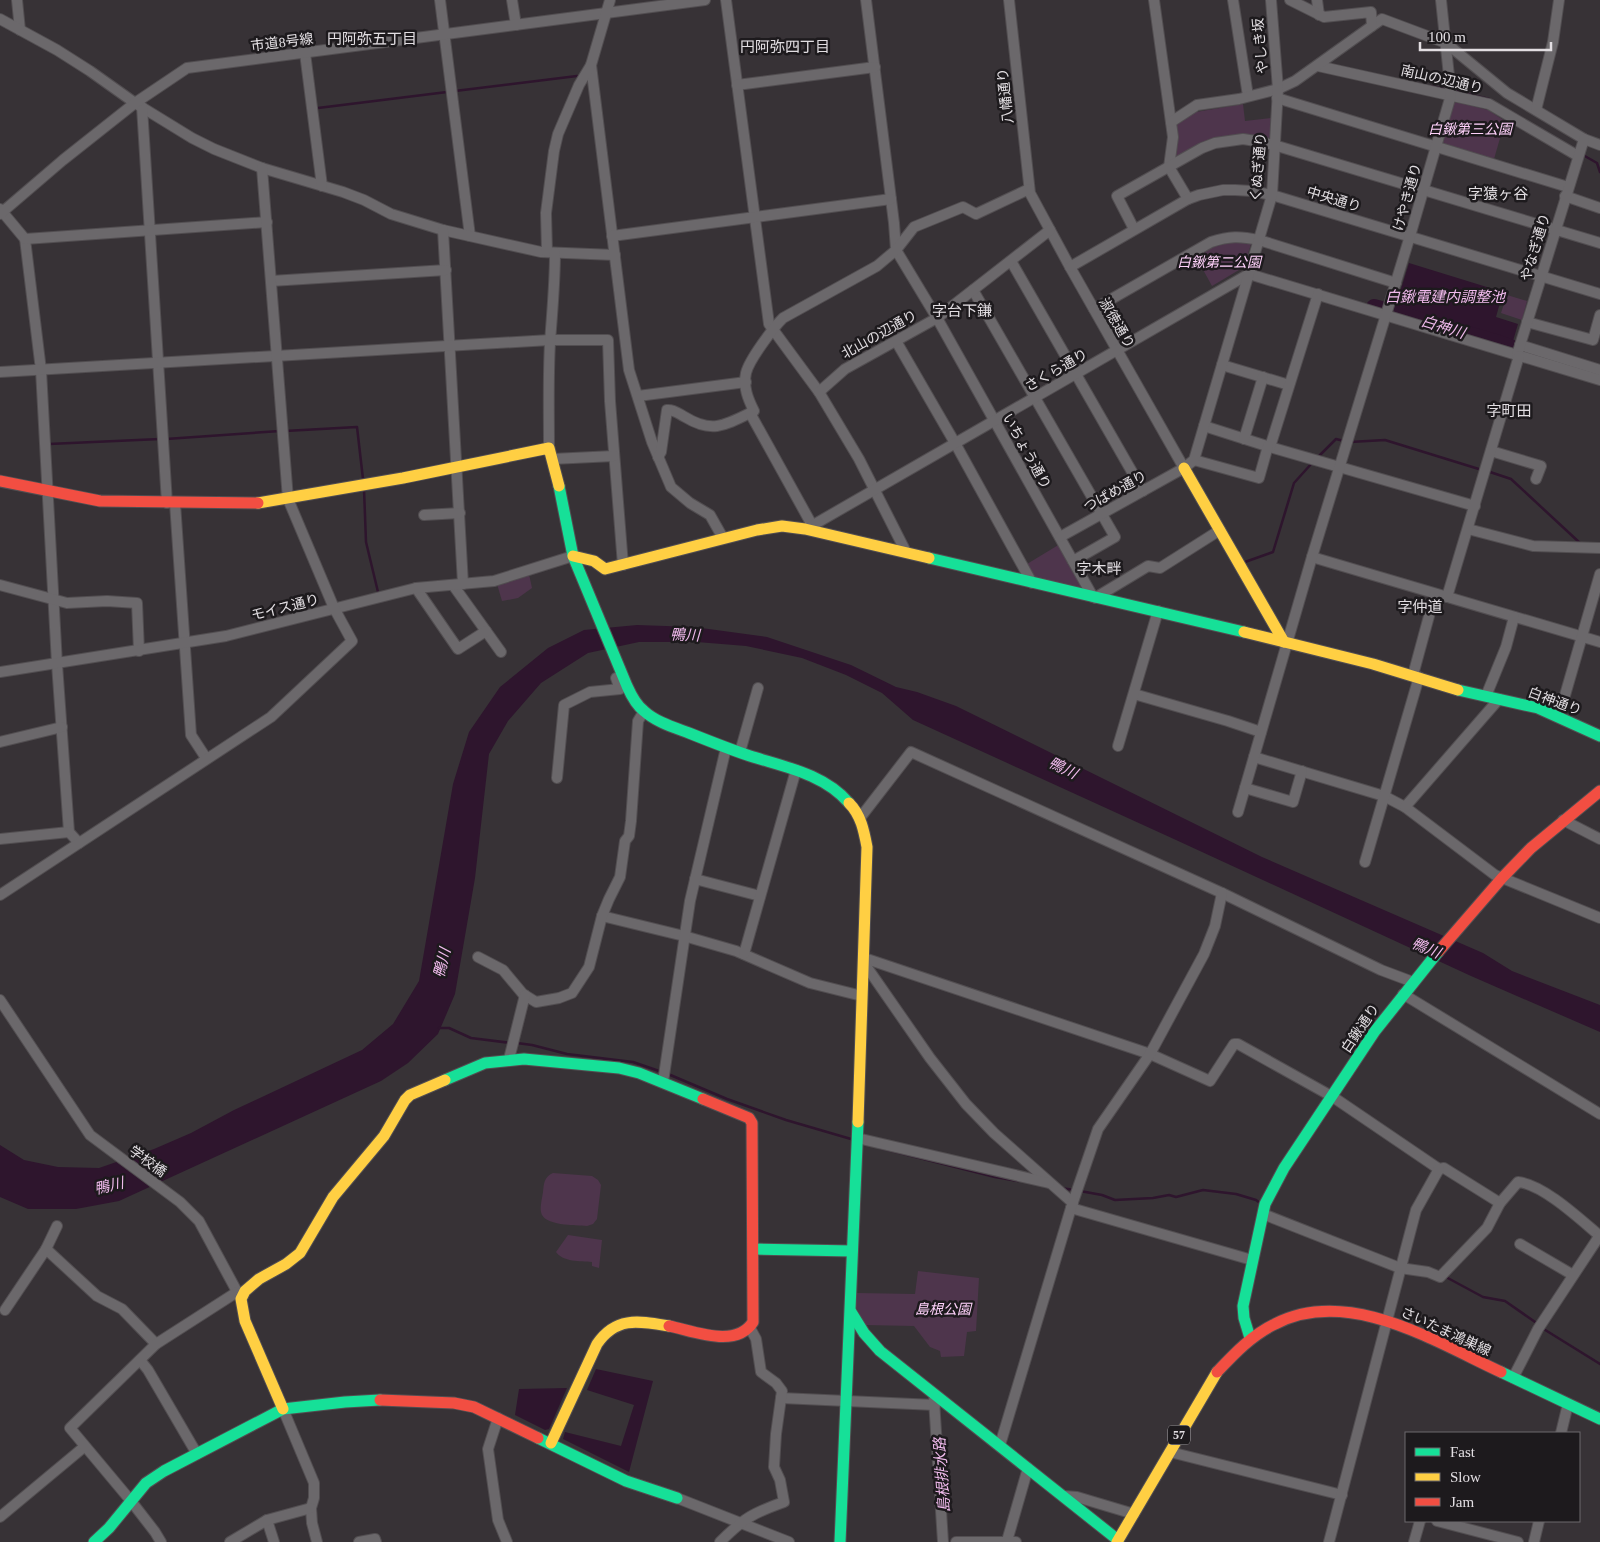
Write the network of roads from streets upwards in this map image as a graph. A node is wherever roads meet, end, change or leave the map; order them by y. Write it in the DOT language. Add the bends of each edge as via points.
graph roads {
  1 [pos="17,0"];
  2 [pos="440,0"];
  3 [pos="512,0"];
  4 [pos="610,0"];
  5 [pos="706,0"];
  6 [pos="726,0"];
  7 [pos="866,0"];
  8 [pos="1009,0"];
  9 [pos="1154,0"];
  10 [pos="1233,0"];
  11 [pos="1270,0"];
  12 [pos="1290,0"];
  13 [pos="1317,0"];
  14 [pos="1441,0"];
  15 [pos="1559,0"];
  16 [pos="607,13"];
  17 [pos="1318,15"];
  18 [pos="0,19"];
  19 [pos="516,25"];
  20 [pos="1372,26"];
  21 [pos="20,30"];
  22 [pos="445,34"];
  23 [pos="1446,43"];
  24 [pos="306,53"];
  25 [pos="591,65"];
  26 [pos="1318,66"];
  27 [pos="874,67"];
  28 [pos="737,85"];
  29 [pos="1278,94"];
  30 [pos="1451,95"];
  31 [pos="1248,96"];
  32 [pos="139,105"];
  33 [pos="1536,110"];
  34 [pos="1171,122"];
  35 [pos="1584,139"];
  36 [pos="1274,145"];
  37 [pos="1600,145"];
  38 [pos="1436,147"];
  39 [pos="1578,156"];
  40 [pos="1169,167"];
  41 [pos="262,168"];
  42 [pos="322,186"];
  43 [pos="1029,189"];
  44 [pos="1424,190"];
  45 [pos="1567,191"];
  46 [pos="1272,195"];
  47 [pos="891,199"];
  48 [pos="1188,199"];
  49 [pos="1600,208"];
  50 [pos="1,211"];
  51 [pos="755,217"];
  52 [pos="267,222"];
  53 [pos="1134,229"];
  54 [pos="150,230"];
  55 [pos="443,230"];
  56 [pos="1050,230"];
  57 [pos="1555,230"];
  58 [pos="470,236"];
  59 [pos="612,236"];
  60 [pos="1410,236"];
  61 [pos="25,239"];
  62 [pos="1259,240"];
  63 [pos="1600,243"];
  64 [pos="896,250"];
  65 [pos="551,253"];
  66 [pos="615,256"];
  67 [pos="1011,261"];
  68 [pos="1070,267"];
  69 [pos="446,270"];
  70 [pos="1249,274"];
  71 [pos="1541,275"];
  72 [pos="271,281"];
  73 [pos="1396,283"];
  74 [pos="973,290"];
  75 [pos="1318,294"];
  76 [pos="1600,294"];
  77 [pos="1094,309"];
  78 [pos="1387,312"];
  79 [pos="1600,315"];
  80 [pos="937,318"];
  81 [pos="1527,322"];
  82 [pos="772,329"];
  83 [pos="550,340"];
  84 [pos="896,341"];
  85 [pos="450,346"];
  86 [pos="1117,350"];
  87 [pos="1519,351"];
  88 [pos="278,356"];
  89 [pos="158,362"];
  90 [pos="1222,365"];
  91 [pos="41,370"];
  92 [pos="1600,370"];
  93 [pos="0,372"];
  94 [pos="1075,374"];
  95 [pos="1263,377"];
  96 [pos="1600,380"];
  97 [pos="746,382"];
  98 [pos="1289,385"];
  99 [pos="819,392"];
  100 [pos="638,396"];
  101 [pos="1035,397"];
  102 [pos="750,413"];
  103 [pos="994,420"];
  104 [pos="1204,426"];
  105 [pos="1244,439"];
  106 [pos="955,443"];
  107 [pos="1269,446"];
  108 [pos="1491,451"];
  109 [pos="551,453"];
  110 [pos="614,456"];
  111 [pos="658,457"];
  112 [pos="1194,460"];
  113 [pos="458,466"];
  114 [pos="1339,467"];
  115 [pos="1184,468"];
  116 [pos="1536,479"];
  117 [pos="0,481"];
  118 [pos="875,488"];
  119 [pos="47,490"];
  120 [pos="1144,491"];
  121 [pos="288,499"];
  122 [pos="171,503"];
  123 [pos="1475,506"];
  124 [pos="460,514"];
  125 [pos="1102,514"];
  126 [pos="424,515"];
  127 [pos="809,527"];
  128 [pos="1468,529"];
  129 [pos="1220,530"];
  130 [pos="1060,537"];
  131 [pos="723,538"];
  132 [pos="1600,548"];
  133 [pos="906,552"];
  134 [pos="573,556"];
  135 [pos="1312,558"];
  136 [pos="1073,561"];
  137 [pos="622,565"];
  138 [pos="1600,574"];
  139 [pos="1032,583"];
  140 [pos="458,584"];
  141 [pos="0,585"];
  142 [pos="416,588"];
  143 [pos="1435,594"];
  144 [pos="1094,597"];
  145 [pos="1447,597"];
  146 [pos="53,599"];
  147 [pos="334,608"];
  148 [pos="1158,611"];
  149 [pos="1514,617"];
  150 [pos="486,631"];
  151 [pos="1581,637"];
  152 [pos="1286,642"];
  153 [pos="1600,642"];
  154 [pos="185,643"];
  155 [pos="138,650"];
  156 [pos="501,652"];
  157 [pos="57,664"];
  158 [pos="0,672"];
  159 [pos="618,675"];
  160 [pos="1416,676"];
  161 [pos="758,688"];
  162 [pos="1134,694"];
  163 [pos="1486,696"];
  164 [pos="1499,699"];
  165 [pos="644,711"];
  166 [pos="1559,716"];
  167 [pos="62,727"];
  168 [pos="1262,732"];
  169 [pos="1600,736"];
  170 [pos="0,742"];
  171 [pos="1118,746"];
  172 [pos="726,748"];
  173 [pos="740,752"];
  174 [pos="1254,757"];
  175 [pos="206,758"];
  176 [pos="796,770"];
  177 [pos="1302,771"];
  178 [pos="557,778"];
  179 [pos="1246,788"];
  180 [pos="1600,791"];
  181 [pos="1384,796"];
  182 [pos="1405,807"];
  183 [pos="1238,812"];
  184 [pos="860,818"];
  185 [pos="1563,820"];
  186 [pos="69,832"];
  187 [pos="0,839"];
  188 [pos="1600,839"];
  189 [pos="80,843"];
  190 [pos="1365,862"];
  191 [pos="1502,878"];
  192 [pos="695,879"];
  193 [pos="1222,893"];
  194 [pos="0,895"];
  195 [pos="760,896"];
  196 [pos="602,916"];
  197 [pos="1600,918"];
  198 [pos="684,936"];
  199 [pos="744,954"];
  200 [pos="478,957"];
  201 [pos="864,961"];
  202 [pos="1414,980"];
  203 [pos="1403,994"];
  204 [pos="525,995"];
  205 [pos="862,996"];
  206 [pos="0,1000"];
  207 [pos="1150,1054"];
  208 [pos="510,1059"];
  209 [pos="663,1082"];
  210 [pos="1333,1097"];
  211 [pos="1600,1114"];
  212 [pos="857,1138"];
  213 [pos="1439,1169"];
  214 [pos="1050,1183"];
  215 [pos="1500,1203"];
  216 [pos="1072,1205"];
  217 [pos="1264,1209"];
  218 [pos="57,1226"];
  219 [pos="1600,1236"];
  220 [pos="1520,1244"];
  221 [pos="46,1249"];
  222 [pos="754,1249"];
  223 [pos="852,1251"];
  224 [pos="1252,1260"];
  225 [pos="1400,1268"];
  226 [pos="1573,1275"];
  227 [pos="239,1296"];
  228 [pos="850,1309"];
  229 [pos="5,1310"];
  230 [pos="1387,1320"];
  231 [pos="750,1328"];
  232 [pos="1250,1338"];
  233 [pos="156,1344"];
  234 [pos="140,1360"];
  235 [pos="1513,1378"];
  236 [pos="781,1398"];
  237 [pos="934,1399"];
  238 [pos="846,1401"];
  239 [pos="1568,1404"];
  240 [pos="283,1409"];
  241 [pos="498,1418"];
  242 [pos="1600,1419"];
  243 [pos="1561,1432"];
  244 [pos="551,1443"];
  245 [pos="1000,1445"];
  246 [pos="84,1447"];
  247 [pos="1170,1452"];
  248 [pos="197,1454"];
  249 [pos="1028,1468"];
  250 [pos="1342,1495"];
  251 [pos="1062,1496"];
  252 [pos="676,1498"];
  253 [pos="131,1501"];
  254 [pos="311,1508"];
  255 [pos="1134,1514"];
  256 [pos="0,1517"];
  257 [pos="267,1520"];
  258 [pos="1420,1522"];
  259 [pos="1441,1522"];
  260 [pos="1539,1522"];
  261 [pos="739,1523"];
  262 [pos="1119,1541"];
  263 [pos="94,1542"];
  264 [pos="161,1542"];
  265 [pos="230,1542"];
  266 [pos="274,1542"];
  267 [pos="317,1542"];
  268 [pos="359,1542"];
  269 [pos="376,1542"];
  270 [pos="507,1542"];
  271 [pos="720,1542"];
  272 [pos="790,1542"];
  273 [pos="840,1542"];
  274 [pos="943,1542"];
  275 [pos="956,1542"];
  276 [pos="1011,1542"];
  277 [pos="1329,1542"];
  278 [pos="1414,1542"];
  279 [pos="1518,1542"];
  280 [pos="1534,1542"];
  1 -- 21 [label="street"];
  2 -- 22 [label="street"];
  3 -- 19 [label="street"];
  4 -- 16 [label="street"];
  5 -- 16 [label="street, 市道8号線"];
  6 -- 28 [label="street"];
  7 -- 27 [label="street"];
  8 -- 43 [label="street, 八幡通り"];
  9 -- 34 [label="street"];
  10 -- 31 [label="street"];
  11 -- 29 [label="street, やしき坂"];
  12 -- 17 [label="street"];
  13 -- 17 [label="street"];
  14 -- 23 [label="street"];
  15 -- 33 [label="street" via="1553,42"];
  16 -- 19 [label="street, 市道8号線"];
  16 -- 25 [label="street"];
  17 -- 20 [label="street" via="1371,12"];
  18 -- 21 [label="street"];
  19 -- 22 [label="street, 市道8号線"];
  20 -- 23 [label="street" via="1382,20"];
  20 -- 26 [label="street"];
  21 -- 32 [label="street" via="82,65"];
  22 -- 24 [label="street, 市道8号線"];
  22 -- 58 [label="street"];
  23 -- 30 [label="street"];
  23 -- 33 [label="street" via="1507,93"];
  24 -- 32 [label="street, 市道8号線" via="187,68"];
  24 -- 42 [label="street"];
  25 -- 59 [label="street"];
  25 -- 65 [label="street" via="579,85 554,151 546,213"];
  26 -- 29 [label="street"];
  26 -- 30 [label="street, 南山の辺通り"];
  27 -- 28 [label="street"];
  27 -- 47 [label="street"];
  28 -- 51 [label="street"];
  29 -- 31 [label="street"];
  29 -- 36 [label="street, くぬぎ通り"];
  29 -- 38 [label="street"];
  30 -- 38 [label="street, けやき通り"];
  30 -- 39 [label="street, 南山の辺通り" via="1489,104"];
  31 -- 34 [label="street" via="1197,105"];
  32 -- 41 [label="street" via="192,138"];
  32 -- 50 [label="street, 市道8号線" via="63,160"];
  32 -- 54 [label="street"];
  33 -- 35 [label="street"];
  34 -- 40 [label="street" via="1173,137"];
  35 -- 37 [label="street"];
  35 -- 39 [label="street, やなぎ通り"];
  36 -- 40 [label="street" via="1256,140 1230,140 1202,148"];
  36 -- 44 [label="street"];
  36 -- 46 [label="street, くぬぎ通り"];
  38 -- 44 [label="street, けやき通り"];
  38 -- 45 [label="street"];
  39 -- 45 [label="street, やなぎ通り"];
  40 -- 48 [label="street"];
  40 -- 53 [label="street" via="1117,196"];
  41 -- 42 [label="street"];
  41 -- 52 [label="street"];
  42 -- 55 [label="street" via="364,200 391,214"];
  43 -- 56 [label="street, 淑徳通り"];
  43 -- 64 [label="street" via="976,214 963,206 914,227"];
  44 -- 57 [label="street"];
  44 -- 60 [label="street, けやき通り"];
  45 -- 49 [label="street"];
  45 -- 57 [label="street, やなぎ通り"];
  46 -- 48 [label="street, 中央通り" via="1223,190"];
  46 -- 60 [label="street, 中央通り"];
  46 -- 62 [label="street, くぬぎ通り"];
  47 -- 51 [label="street"];
  47 -- 64 [label="street"];
  48 -- 53 [label="street, 中央通り"];
  50 -- 61 [label="street"];
  51 -- 59 [label="street"];
  51 -- 82 [label="street"];
  52 -- 54 [label="street"];
  52 -- 72 [label="street"];
  53 -- 68 [label="street, 中央通り"];
  54 -- 61 [label="street"];
  54 -- 89 [label="street"];
  55 -- 58 [label="street"];
  55 -- 69 [label="street"];
  56 -- 67 [label="street, 北山の辺通り"];
  56 -- 68 [label="street, 淑徳通り"];
  57 -- 63 [label="street"];
  57 -- 71 [label="street, やなぎ通り"];
  58 -- 65 [label="street"];
  59 -- 66 [label="street"];
  60 -- 71 [label="street, 中央通り"];
  60 -- 73 [label="street, けやき通り"];
  61 -- 91 [label="street"];
  62 -- 70 [label="street, くぬぎ通り"];
  62 -- 73 [label="street"];
  62 -- 77 [label="street" via="1226,237 1211,242"];
  64 -- 80 [label="street, いちょう通り"];
  64 -- 82 [label="street" via="878,266 783,318"];
  65 -- 66 [label="street"];
  65 -- 83 [label="street" via="555,287"];
  66 -- 100 [label="street" via="629,370"];
  67 -- 74 [label="street, 北山の辺通り"];
  67 -- 94 [label="street"];
  68 -- 77 [label="street, 淑徳通り"];
  69 -- 72 [label="street"];
  69 -- 85 [label="street"];
  70 -- 75 [label="street"];
  70 -- 86 [label="street, さくら通り"];
  70 -- 90 [label="street, くぬぎ通り"];
  71 -- 76 [label="street, 中央通り"];
  71 -- 81 [label="street, やなぎ通り"];
  72 -- 88 [label="street"];
  73 -- 78 [label="street, けやき通り"];
  74 -- 80 [label="street, 北山の辺通り"];
  74 -- 101 [label="street"];
  75 -- 78 [label="street"];
  75 -- 98 [label="street"];
  77 -- 86 [label="street, 淑徳通り"];
  78 -- 87 [label="street"];
  78 -- 114 [label="street, けやき通り"];
  79 -- 81 [label="street" via="1593,340"];
  80 -- 84 [label="street, 北山の辺通り"];
  80 -- 103 [label="street, いちょう通り"];
  81 -- 87 [label="street, やなぎ通り"];
  82 -- 97 [label="street" via="746,373"];
  82 -- 99 [label="street"];
  83 -- 85 [label="street"];
  83 -- 109 [label="street"];
  83 -- 110 [label="street" via="608,340"];
  84 -- 99 [label="street, 北山の辺通り" via="845,369"];
  84 -- 106 [label="street"];
  85 -- 88 [label="street"];
  85 -- 113 [label="street"];
  86 -- 94 [label="street, さくら通り"];
  86 -- 115 [label="street, 淑徳通り"];
  87 -- 92 [label="street"];
  87 -- 96 [label="street"];
  87 -- 108 [label="street, やなぎ通り"];
  88 -- 89 [label="street"];
  88 -- 121 [label="street"];
  89 -- 91 [label="street"];
  89 -- 122 [label="street"];
  90 -- 95 [label="street"];
  90 -- 104 [label="street, くぬぎ通り"];
  91 -- 93 [label="street"];
  91 -- 119 [label="street"];
  94 -- 101 [label="street, さくら通り"];
  94 -- 120 [label="street"];
  95 -- 98 [label="street"];
  95 -- 105 [label="street"];
  97 -- 100 [label="street"];
  97 -- 102 [label="street" via="747,397 754,411"];
  98 -- 107 [label="street"];
  99 -- 118 [label="street"];
  100 -- 111 [label="street"];
  101 -- 103 [label="street, さくら通り"];
  101 -- 125 [label="street"];
  102 -- 111 [label="street" via="727,425 704,427 667,410"];
  102 -- 127 [label="street"];
  103 -- 106 [label="street, さくら通り"];
  103 -- 130 [label="street, いちょう通り"];
  104 -- 105 [label="street"];
  104 -- 112 [label="street, くぬぎ通り"];
  105 -- 107 [label="street"];
  106 -- 118 [label="street, さくら通り"];
  106 -- 139 [label="street"];
  107 -- 112 [label="street" via="1258,478"];
  107 -- 114 [label="street"];
  108 -- 116 [label="street" via="1541,466"];
  108 -- 123 [label="street, やなぎ通り"];
  109 -- 110 [label="street"];
  109 -- 113 [label="street"];
  109 -- 134 [label="street"];
  110 -- 137 [label="street"];
  111 -- 131 [label="street" via="671,487 710,515"];
  112 -- 115 [label="street, つばめ通り"];
  113 -- 121 [label="street"];
  113 -- 124 [label="street"];
  114 -- 123 [label="street"];
  114 -- 135 [label="street, けやき通り"];
  115 -- 120 [label="street, つばめ通り"];
  115 -- 129 [label="street"];
  117 -- 119 [label="street"];
  118 -- 127 [label="street, さくら通り"];
  118 -- 133 [label="street"];
  119 -- 122 [label="street" via="100,501"];
  119 -- 146 [label="street"];
  120 -- 125 [label="street, つばめ通り"];
  121 -- 122 [label="street" via="264,503"];
  121 -- 147 [label="street"];
  122 -- 154 [label="street"];
  123 -- 128 [label="street, やなぎ通り"];
  124 -- 126 [label="street"];
  124 -- 140 [label="street"];
  125 -- 130 [label="street, つばめ通り"];
  125 -- 136 [label="street" via="1115,537"];
  127 -- 131 [label="street, 白神通り" via="782,526"];
  127 -- 133 [label="street, 白神通り"];
  128 -- 132 [label="street" via="1533,546"];
  128 -- 145 [label="street, やなぎ通り"];
  129 -- 144 [label="street" via="1160,568 1148,566"];
  129 -- 152 [label="street"];
  130 -- 136 [label="street, いちょう通り"];
  131 -- 137 [label="street, 白神通り"];
  133 -- 139 [label="street, 白神通り"];
  134 -- 137 [label="street, 白神通り" via="594,561 605,569"];
  134 -- 140 [label="street, モイス通り" via="494,581"];
  134 -- 159 [label="street"];
  135 -- 143 [label="street"];
  135 -- 152 [label="street, けやき通り"];
  136 -- 144 [label="street, いちょう通り"];
  138 -- 151 [label="street"];
  139 -- 144 [label="street, 白神通り"];
  140 -- 142 [label="street, モイス通り"];
  140 -- 150 [label="street"];
  141 -- 146 [label="street"];
  142 -- 147 [label="street, モイス通り"];
  142 -- 150 [label="street" via="458,649"];
  143 -- 145 [label="street"];
  143 -- 160 [label="street"];
  144 -- 148 [label="street, 白神通り"];
  145 -- 149 [label="street"];
  146 -- 155 [label="street" via="67,603 137,603"];
  146 -- 157 [label="street"];
  147 -- 154 [label="street, モイス通り" via="226,636"];
  147 -- 175 [label="street" via="352,641 271,717"];
  148 -- 152 [label="street, 白神通り"];
  148 -- 162 [label="street"];
  149 -- 151 [label="street"];
  149 -- 163 [label="street"];
  150 -- 156 [label="street"];
  151 -- 153 [label="street"];
  151 -- 166 [label="street"];
  152 -- 160 [label="street, 白神通り"];
  152 -- 168 [label="street, けやき通り"];
  154 -- 155 [label="street, モイス通り"];
  154 -- 175 [label="street" via="191,735"];
  155 -- 157 [label="street, モイス通り"];
  157 -- 158 [label="street, モイス通り"];
  157 -- 167 [label="street"];
  159 -- 165 [label="street"];
  159 -- 178 [label="street" via="620,688 590,692 564,705"];
  160 -- 163 [label="street, 白神通り"];
  160 -- 181 [label="street"];
  161 -- 173 [label="street"];
  162 -- 168 [label="street"];
  162 -- 171 [label="street"];
  163 -- 164 [label="street, 白神通り"];
  164 -- 166 [label="street, 白神通り"];
  164 -- 182 [label="street"];
  165 -- 172 [label="street" via="664,723"];
  165 -- 196 [label="street" via="638,721 629,836 625,841 620,877"];
  166 -- 169 [label="street, 白神通り"];
  167 -- 170 [label="street"];
  167 -- 186 [label="street"];
  168 -- 174 [label="street, けやき通り"];
  172 -- 173 [label="street"];
  172 -- 192 [label="street"];
  173 -- 176 [label="street"];
  174 -- 177 [label="street"];
  174 -- 179 [label="street, けやき通り"];
  175 -- 189 [label="street"];
  176 -- 184 [label="street" via="834,787"];
  176 -- 195 [label="street"];
  177 -- 179 [label="street" via="1293,802"];
  177 -- 181 [label="street"];
  179 -- 183 [label="street, けやき通り"];
  180 -- 185 [label="street, 白鍬通り"];
  181 -- 182 [label="street"];
  181 -- 190 [label="street"];
  182 -- 191 [label="street"];
  184 -- 193 [label="street" via="911,752"];
  184 -- 201 [label="street" via="867,847"];
  185 -- 188 [label="street"];
  185 -- 191 [label="street, 白鍬通り"];
  186 -- 187 [label="street"];
  186 -- 189 [label="street"];
  189 -- 194 [label="street"];
  191 -- 197 [label="street"];
  191 -- 202 [label="street, 白鍬通り"];
  192 -- 195 [label="street"];
  192 -- 198 [label="street"];
  193 -- 202 [label="street" via="1382,970"];
  193 -- 207 [label="street" via="1215,926 1204,954"];
  195 -- 199 [label="street"];
  196 -- 198 [label="street"];
  196 -- 204 [label="street" via="589,967 572,993 536,1002"];
  198 -- 199 [label="street"];
  198 -- 209 [label="street"];
  199 -- 205 [label="street" via="810,983"];
  200 -- 204 [label="street" via="503,970"];
  201 -- 205 [label="street"];
  201 -- 207 [label="street"];
  201 -- 214 [label="street" via="935,1065 966,1104"];
  202 -- 203 [label="street, 白鍬通り"];
  203 -- 210 [label="street, 白鍬通り"];
  203 -- 211 [label="street"];
  204 -- 208 [label="street"];
  205 -- 212 [label="street"];
  206 -- 227 [label="street, 学校橋" via="90,1135 192,1212"];
  207 -- 210 [label="street" via="1210,1081 1234,1044 1238,1044"];
  207 -- 216 [label="street" via="1098,1128"];
  208 -- 209 [label="street" via="619,1068"];
  208 -- 227 [label="street" via="485,1063 410,1095 403,1101 386,1134 333,1197 300,1253"];
  209 -- 222 [label="street" via="749,1118 752,1123"];
  210 -- 213 [label="street"];
  210 -- 217 [label="street, 白鍬通り" via="1278,1176"];
  212 -- 214 [label="street"];
  212 -- 223 [label="street"];
  213 -- 215 [label="street" via="1444,1168"];
  213 -- 225 [label="street" via="1416,1210"];
  214 -- 216 [label="street"];
  215 -- 219 [label="street" via="1518,1182 1526,1183 1561,1202"];
  215 -- 225 [label="street" via="1487,1228 1440,1277"];
  216 -- 224 [label="street"];
  216 -- 245 [label="street"];
  217 -- 224 [label="street, 白鍬通り"];
  217 -- 225 [label="street"];
  218 -- 221 [label="street"];
  219 -- 226 [label="street"];
  220 -- 226 [label="street"];
  221 -- 229 [label="street"];
  221 -- 233 [label="street" via="97,1296 122,1308"];
  222 -- 223 [label="street"];
  222 -- 231 [label="street" via="754,1316"];
  223 -- 228 [label="street"];
  224 -- 232 [label="street, 白鍬通り" via="1243,1306"];
  225 -- 230 [label="street"];
  226 -- 235 [label="street" via="1538,1329"];
  227 -- 233 [label="street"];
  227 -- 240 [label="street" via="247,1326"];
  228 -- 237 [label="street" via="865,1336"];
  228 -- 238 [label="street"];
  230 -- 232 [label="street, さいたま鴻巣線 / 57" via="1342,1311 1307,1313 1280,1320"];
  230 -- 235 [label="street, さいたま鴻巣線 / 57"];
  230 -- 250 [label="street"];
  231 -- 236 [label="street" via="756,1339 762,1372 782,1391"];
  231 -- 244 [label="street" via="724,1337 636,1322 614,1327 597,1344"];
  232 -- 247 [label="street, さいたま鴻巣線 / 57" via="1216,1373"];
  233 -- 234 [label="street"];
  234 -- 246 [label="street" via="70,1428"];
  234 -- 248 [label="street"];
  235 -- 239 [label="street, さいたま鴻巣線 / 57"];
  236 -- 238 [label="street"];
  236 -- 261 [label="street" via="774,1467 784,1502"];
  237 -- 238 [label="street"];
  237 -- 245 [label="street"];
  237 -- 274 [label="street"];
  238 -- 273 [label="street"];
  239 -- 242 [label="street, さいたま鴻巣線 / 57"];
  239 -- 243 [label="street"];
  240 -- 241 [label="street" via="391,1400 454,1403 474,1407"];
  240 -- 248 [label="street"];
  240 -- 254 [label="street" via="314,1483"];
  241 -- 244 [label="street"];
  241 -- 270 [label="street" via="488,1449 498,1520"];
  244 -- 252 [label="street" via="626,1480"];
  245 -- 249 [label="street"];
  246 -- 253 [label="street"];
  246 -- 256 [label="street"];
  247 -- 250 [label="street"];
  247 -- 255 [label="street, さいたま鴻巣線 / 57"];
  248 -- 253 [label="street" via="164,1470 146,1483"];
  249 -- 251 [label="street"];
  249 -- 276 [label="street"];
  250 -- 277 [label="street"];
  251 -- 255 [label="street" via="1077,1497"];
  251 -- 262 [label="street"];
  252 -- 261 [label="street"];
  253 -- 263 [label="street"];
  253 -- 264 [label="street"];
  254 -- 257 [label="street"];
  254 -- 267 [label="street"];
  255 -- 262 [label="street, さいたま鴻巣線 / 57"];
  257 -- 265 [label="street"];
  257 -- 266 [label="street"];
  258 -- 278 [label="street"];
  259 -- 279 [label="street"];
  260 -- 280 [label="street"];
  261 -- 271 [label="street"];
  261 -- 272 [label="street"];
  268 -- 269 [label="street" via="374,1539"];
  275 -- 276 [label="street"];
}
